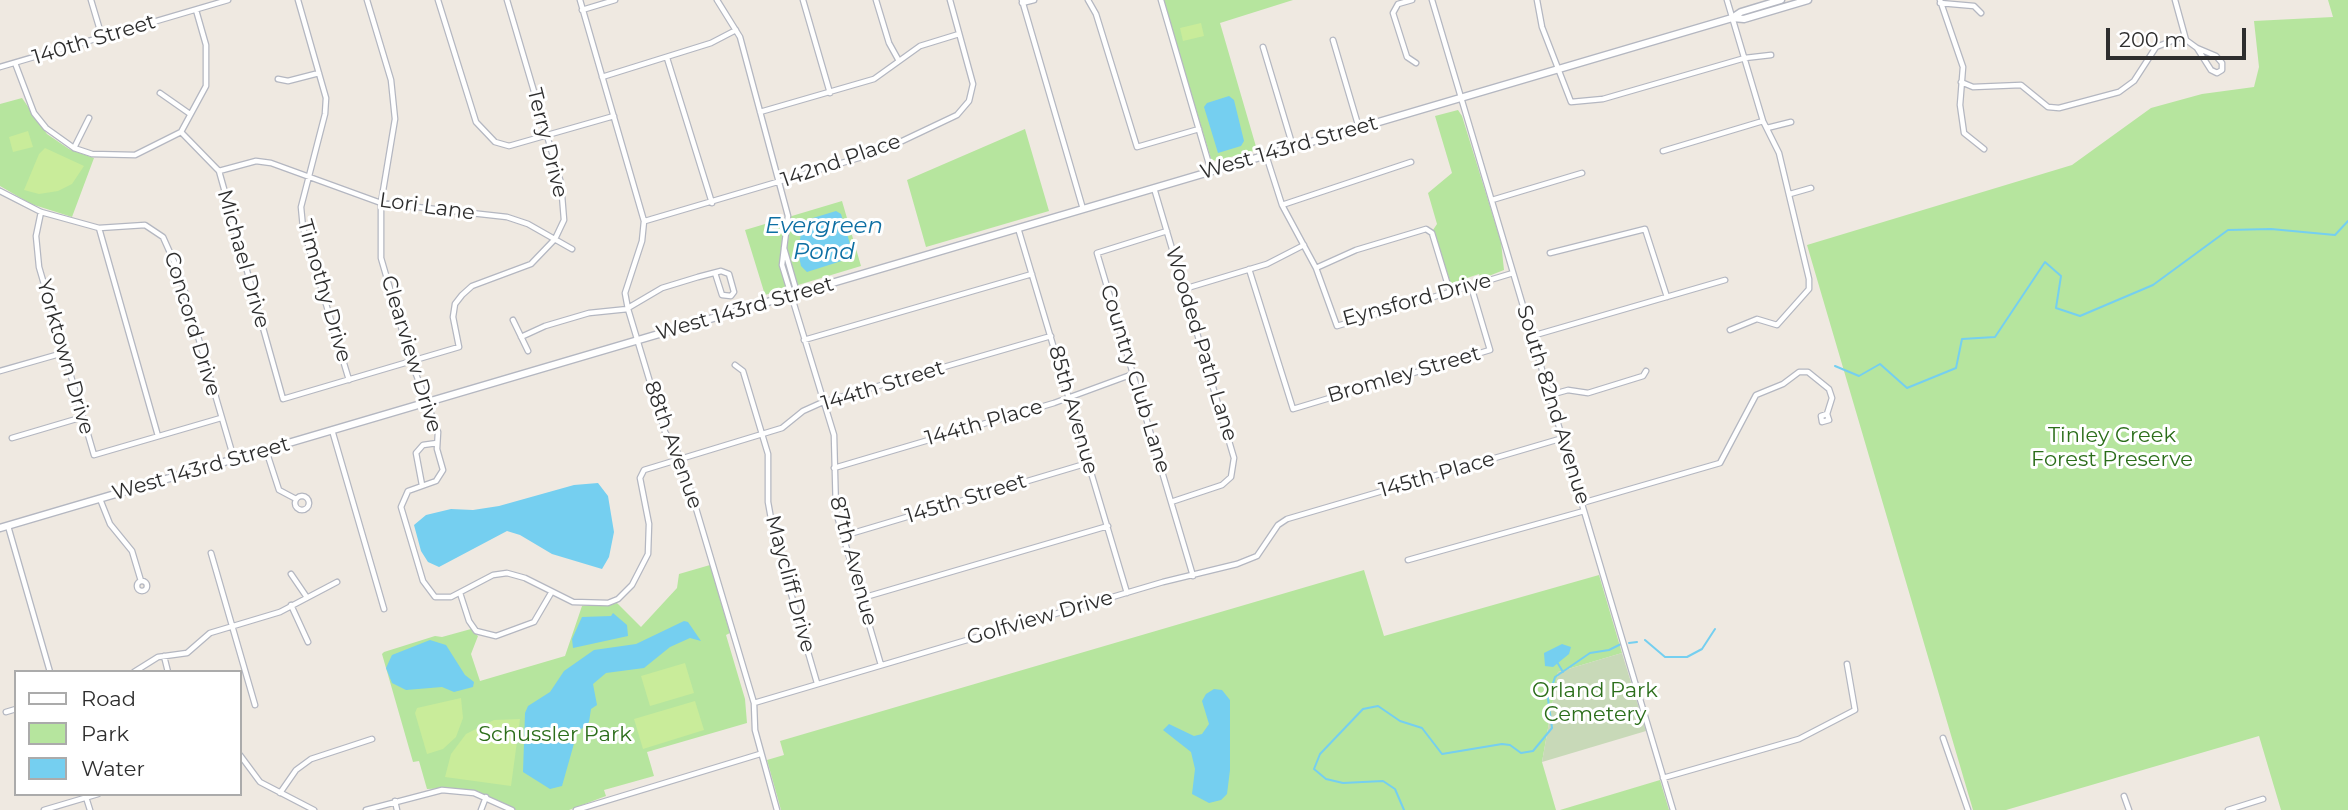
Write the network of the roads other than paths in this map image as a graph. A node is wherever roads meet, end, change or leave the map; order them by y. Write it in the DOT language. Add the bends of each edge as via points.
graph roads {
  1 [pos="91,0"];
  2 [pos="228,0"];
  3 [pos="298,0"];
  4 [pos="367,0"];
  5 [pos="438,0"];
  6 [pos="507,0"];
  7 [pos="580,0"];
  8 [pos="615,0"];
  9 [pos="717,0"];
  10 [pos="803,0"];
  11 [pos="876,0"];
  12 [pos="950,0"];
  13 [pos="1034,0"];
  14 [pos="1088,0"];
  15 [pos="1161,0"];
  16 [pos="1412,0"];
  17 [pos="1432,0"];
  18 [pos="1537,0"];
  19 [pos="1727,0"];
  20 [pos="1781,0"];
  21 [pos="1808,0"];
  22 [pos="2175,0"];
  23 [pos="1022,2"];
  24 [pos="1940,2"];
  25 [pos="195,10"];
  26 [pos="583,10"];
  27 [pos="1981,13"];
  28 [pos="1732,18"];
  29 [pos="737,30"];
  30 [pos="960,34"];
  31 [pos="102,37"];
  32 [pos="2177,39"];
  33 [pos="1333,40"];
  34 [pos="1263,47"];
  35 [pos="2197,48"];
  36 [pos="1771,55"];
  37 [pos="667,58"];
  38 [pos="1745,58"];
  39 [pos="899,61"];
  40 [pos="15,63"];
  41 [pos="1416,63"];
  42 [pos="0,68"];
  43 [pos="1559,69"];
  44 [pos="319,73"];
  45 [pos="602,78"];
  46 [pos="278,79"];
  47 [pos="1961,82"];
  48 [pos="160,93"];
  49 [pos="830,93"];
  50 [pos="1461,98"];
  51 [pos="760,112"];
  52 [pos="190,114"];
  53 [pos="614,116"];
  54 [pos="89,118"];
  55 [pos="1763,121"];
  56 [pos="1791,122"];
  57 [pos="1359,128"];
  58 [pos="1767,128"];
  59 [pos="1199,129"];
  60 [pos="181,132"];
  61 [pos="547,136"];
  62 [pos="1293,147"];
  63 [pos="74,148"];
  64 [pos="1984,149"];
  65 [pos="1663,151"];
  66 [pos="1266,155"];
  67 [pos="1411,162"];
  68 [pos="219,171"];
  69 [pos="1211,171"];
  70 [pos="1582,173"];
  71 [pos="309,179"];
  72 [pos="779,182"];
  73 [pos="1154,188"];
  74 [pos="1811,188"];
  75 [pos="0,191"];
  76 [pos="1790,194"];
  77 [pos="1492,200"];
  78 [pos="382,202"];
  79 [pos="712,203"];
  80 [pos="1282,205"];
  81 [pos="1083,209"];
  82 [pos="41,212"];
  83 [pos="645,221"];
  84 [pos="99,228"];
  85 [pos="1018,228"];
  86 [pos="1167,231"];
  87 [pos="555,239"];
  88 [pos="1304,245"];
  89 [pos="572,249"];
  90 [pos="1550,253"];
  91 [pos="1317,268"];
  92 [pos="1250,269"];
  93 [pos="715,273"];
  94 [pos="1513,273"];
  95 [pos="1032,274"];
  96 [pos="1726,280"];
  97 [pos="1471,286"];
  98 [pos="1184,289"];
  99 [pos="1450,292"];
  100 [pos="794,294"];
  101 [pos="1667,297"];
  102 [pos="628,308"];
  103 [pos="513,320"];
  104 [pos="1730,330"];
  105 [pos="1051,335"];
  106 [pos="1532,336"];
  107 [pos="521,337"];
  108 [pos="638,340"];
  109 [pos="804,340"];
  110 [pos="528,351"];
  111 [pos="63,353"];
  112 [pos="411,361"];
  113 [pos="735,365"];
  114 [pos="0,371"];
  115 [pos="1646,371"];
  116 [pos="1133,374"];
  117 [pos="349,380"];
  118 [pos="1069,396"];
  119 [pos="1550,396"];
  120 [pos="823,402"];
  121 [pos="425,403"];
  122 [pos="1827,414"];
  123 [pos="83,417"];
  124 [pos="221,418"];
  125 [pos="332,430"];
  126 [pos="763,435"];
  127 [pos="158,436"];
  128 [pos="12,438"];
  129 [pos="1563,438"];
  130 [pos="437,443"];
  131 [pos="266,450"];
  132 [pos="681,458"];
  133 [pos="234,459"];
  134 [pos="1088,463"];
  135 [pos="834,468"];
  136 [pos="422,485"];
  137 [pos="100,499"];
  138 [pos="296,499"];
  139 [pos="1171,502"];
  140 [pos="1582,503"];
  141 [pos="1584,511"];
  142 [pos="1310,512"];
  143 [pos="8,526"];
  144 [pos="1108,526"];
  145 [pos="0,528"];
  146 [pos="843,536"];
  147 [pos="211,553"];
  148 [pos="1408,560"];
  149 [pos="291,574"];
  150 [pos="1193,576"];
  151 [pos="141,581"];
  152 [pos="337,582"];
  153 [pos="460,593"];
  154 [pos="551,593"];
  155 [pos="1128,593"];
  156 [pos="306,596"];
  157 [pos="862,598"];
  158 [pos="291,605"];
  159 [pos="384,609"];
  160 [pos="233,626"];
  161 [pos="308,642"];
  162 [pos="164,656"];
  163 [pos="1847,664"];
  164 [pos="881,665"];
  165 [pos="49,670"];
  166 [pos="137,670"];
  167 [pos="168,670"];
  168 [pos="817,683"];
  169 [pos="754,702"];
  170 [pos="256,705"];
  171 [pos="14,710"];
  172 [pos="6,712"];
  173 [pos="1943,738"];
  174 [pos="372,739"];
  175 [pos="760,754"];
  176 [pos="242,758"];
  177 [pos="1663,778"];
  178 [pos="280,793"];
  179 [pos="86,796"];
  180 [pos="2124,796"];
  181 [pos="486,797"];
  182 [pos="2263,799"];
  183 [pos="395,801"];
  184 [pos="44,810"];
  185 [pos="90,810"];
  186 [pos="314,810"];
  187 [pos="366,810"];
  188 [pos="397,810"];
  189 [pos="481,810"];
  190 [pos="512,810"];
  191 [pos="576,810"];
  192 [pos="778,810"];
  193 [pos="1673,810"];
  194 [pos="1968,810"];
  195 [pos="2129,810"];
  196 [pos="2228,810"];
  1 -- 31 [label="street"];
  2 -- 25 [label="street, 140th Street"];
  3 -- 44 [label="street, Timothy Drive"];
  4 -- 78 [label="street, Clearview Drive" via="391,80 395,119"];
  5 -- 61 [label="street" via="467,97 485,134 509,146"];
  6 -- 61 [label="street, Terry Drive"];
  7 -- 26 [label="street, 88th Avenue"];
  8 -- 26 [label="street"];
  9 -- 29 [label="street"];
  10 -- 49 [label="street"];
  11 -- 39 [label="street"];
  12 -- 30 [label="street, 142nd Place"];
  13 -- 23 [label="street"];
  14 -- 59 [label="street" via="1137,147"];
  15 -- 59 [label="street"];
  16 -- 41 [label="street" via="1398,4 1393,13 1407,57"];
  17 -- 50 [label="street, South 82nd Avenue"];
  18 -- 43 [label="street"];
  19 -- 28 [label="street"];
  20 -- 28 [label="main road, West 143rd Street"];
  21 -- 28 [label="main road, West 143rd Street" via="1744,19"];
  22 -- 35 [label="street" via="2186,40"];
  23 -- 81 [label="street"];
  24 -- 27 [label="street" via="1974,6"];
  24 -- 47 [label="street" via="1963,67"];
  25 -- 31 [label="street, 140th Street"];
  25 -- 52 [label="street" via="207,55 206,86"];
  26 -- 45 [label="street, 88th Avenue"];
  28 -- 38 [label="street"];
  28 -- 43 [label="main road, West 143rd Street"];
  29 -- 37 [label="street"];
  29 -- 51 [label="street"];
  30 -- 39 [label="street" via="923,45"];
  30 -- 72 [label="street, 142nd Place" via="973,85 969,101 957,115 887,149"];
  31 -- 40 [label="street, 140th Street"];
  32 -- 47 [label="street" via="2156,47 2134,81 2119,92 2059,108 2048,107 2021,85 1973,87"];
  33 -- 57 [label="street"];
  34 -- 62 [label="street"];
  35 -- 35 [label="street" via="2216,56 2222,70 2211,70"];
  36 -- 38 [label="street"];
  37 -- 45 [label="street"];
  37 -- 79 [label="street"];
  38 -- 43 [label="street" via="1604,99 1571,102"];
  38 -- 55 [label="street"];
  39 -- 49 [label="street" via="874,79"];
  40 -- 42 [label="street, 140th Street"];
  40 -- 63 [label="street" via="34,113"];
  43 -- 50 [label="main road, West 143rd Street"];
  44 -- 46 [label="street" via="288,82"];
  44 -- 71 [label="street, Timothy Drive" via="326,114"];
  45 -- 53 [label="street, 88th Avenue"];
  47 -- 64 [label="street" via="1964,133"];
  48 -- 52 [label="street"];
  49 -- 51 [label="street"];
  50 -- 57 [label="main road, West 143rd Street"];
  50 -- 77 [label="street, South 82nd Avenue"];
  51 -- 72 [label="street"];
  52 -- 60 [label="street"];
  53 -- 61 [label="street"];
  53 -- 83 [label="street, 88th Avenue"];
  54 -- 63 [label="street"];
  55 -- 58 [label="street"];
  55 -- 65 [label="street"];
  56 -- 58 [label="street"];
  57 -- 62 [label="main road, West 143rd Street"];
  58 -- 76 [label="street"];
  59 -- 69 [label="street"];
  60 -- 63 [label="street" via="135,155 104,156"];
  60 -- 68 [label="street, Michael Drive"];
  61 -- 87 [label="street, Terry Drive" via="561,183 564,220"];
  62 -- 66 [label="main road, West 143rd Street"];
  66 -- 69 [label="main road, West 143rd Street"];
  66 -- 80 [label="street, Eynsford Drive"];
  67 -- 80 [label="street"];
  68 -- 71 [label="street, Lori Lane" via="256,161"];
  68 -- 117 [label="street, Michael Drive" via="283,399"];
  69 -- 73 [label="main road, West 143rd Street"];
  70 -- 77 [label="street"];
  71 -- 78 [label="street, Lori Lane"];
  71 -- 117 [label="street, Timothy Drive" via="301,207 303,228"];
  72 -- 79 [label="street, 142nd Place"];
  72 -- 100 [label="street, 87th Avenue" via="788,216 781,258"];
  73 -- 81 [label="main road, West 143rd Street"];
  73 -- 86 [label="street, Wooded Path Lane"];
  74 -- 76 [label="street"];
  75 -- 82 [label="street, Concord Drive"];
  76 -- 104 [label="street" via="1809,289 1777,325 1758,318"];
  77 -- 94 [label="street, South 82nd Avenue"];
  78 -- 87 [label="street, Lori Lane" via="507,217"];
  78 -- 112 [label="street, Clearview Drive" via="381,258"];
  79 -- 83 [label="street, 142nd Place"];
  80 -- 88 [label="street, Eynsford Drive"];
  81 -- 85 [label="main road, West 143rd Street"];
  82 -- 84 [label="street, Concord Drive"];
  82 -- 111 [label="street, Yorktown Drive" via="36,251"];
  83 -- 102 [label="street, 88th Avenue" via="625,293"];
  84 -- 124 [label="street, Concord Drive" via="145,225 167,243"];
  84 -- 127 [label="street"];
  85 -- 95 [label="street, 85th Avenue"];
  85 -- 100 [label="main road, West 143rd Street"];
  86 -- 98 [label="street, Wooded Path Lane"];
  86 -- 116 [label="street, Country Club Lane" via="1097,253"];
  87 -- 89 [label="street, Lori Lane"];
  87 -- 112 [label="street" via="531,264 472,286 462,295 453,317 459,347"];
  88 -- 91 [label="street, Eynsford Drive"];
  88 -- 92 [label="street" via="1279,260"];
  90 -- 101 [label="street" via="1645,229"];
  91 -- 99 [label="street, Eynsford Drive" via="1337,326"];
  91 -- 99 [label="street" via="1356,250 1426,229 1432,233"];
  92 -- 97 [label="street, Bromley Street" via="1293,409 1490,350"];
  92 -- 98 [label="street"];
  93 -- 93 [label="street" via="729,274 731,296 722,295"];
  93 -- 102 [label="street" via="663,288"];
  94 -- 97 [label="street, Eynsford Drive"];
  94 -- 106 [label="street, South 82nd Avenue"];
  95 -- 105 [label="street, 85th Avenue"];
  95 -- 109 [label="street"];
  96 -- 101 [label="street"];
  97 -- 99 [label="street, Eynsford Drive"];
  98 -- 139 [label="street, Wooded Path Lane" via="1234,462 1231,477 1222,485"];
  100 -- 108 [label="main road, West 143rd Street"];
  100 -- 109 [label="street, 87th Avenue"];
  101 -- 106 [label="street"];
  102 -- 107 [label="street" via="589,313"];
  102 -- 108 [label="street, 88th Avenue"];
  103 -- 107 [label="street"];
  105 -- 118 [label="street, 85th Avenue"];
  105 -- 120 [label="street, 144th Street"];
  106 -- 119 [label="street, South 82nd Avenue"];
  107 -- 110 [label="street"];
  108 -- 121 [label="main road, West 143rd Street"];
  108 -- 132 [label="street, 88th Avenue" via="665,432"];
  109 -- 120 [label="street, 87th Avenue"];
  111 -- 114 [label="street"];
  111 -- 123 [label="street, Yorktown Drive"];
  112 -- 117 [label="street"];
  112 -- 121 [label="street, Clearview Drive"];
  113 -- 126 [label="street, Maycliff Drive" via="743,371"];
  115 -- 119 [label="street" via="1643,376 1588,393 1568,390"];
  116 -- 118 [label="street, 144th Place"];
  116 -- 139 [label="street, Country Club Lane"];
  118 -- 134 [label="street, 85th Avenue"];
  118 -- 135 [label="street, 144th Place"];
  119 -- 129 [label="street, South 82nd Avenue"];
  120 -- 126 [label="street, 144th Street"];
  120 -- 135 [label="street, 87th Avenue" via="834,435"];
  121 -- 125 [label="main road, West 143rd Street"];
  121 -- 130 [label="street, Clearview Drive" via="438,432"];
  122 -- 140 [label="street" via="1832,398 1829,389 1808,372 1799,372 1756,395 1720,463"];
  123 -- 127 [label="street, Yorktown Drive" via="94,455"];
  123 -- 128 [label="street"];
  124 -- 127 [label="street, Yorktown Drive"];
  124 -- 133 [label="street, Concord Drive"];
  125 -- 131 [label="main road, West 143rd Street"];
  125 -- 159 [label="street"];
  126 -- 132 [label="street, 144th Street"];
  126 -- 168 [label="street, Maycliff Drive" via="774,535"];
  129 -- 140 [label="street, South 82nd Avenue"];
  129 -- 142 [label="street, 145th Place"];
  130 -- 136 [label="street, Clearview Drive" via="443,470 436,481"];
  130 -- 136 [label="street" via="424,445 416,453"];
  131 -- 133 [label="main road, West 143rd Street"];
  131 -- 138 [label="street" via="279,489"];
  132 -- 154 [label="street" via="642,472 648,554 626,593 608,603 573,602"];
  132 -- 169 [label="street, 88th Avenue"];
  133 -- 137 [label="main road, West 143rd Street"];
  134 -- 144 [label="street, 85th Avenue"];
  134 -- 146 [label="street, 145th Street"];
  135 -- 146 [label="street, 87th Avenue" via="836,512"];
  136 -- 153 [label="street, Clearview Drive" via="404,494 401,507 423,581 435,597"];
  137 -- 143 [label="main road, West 143rd Street"];
  137 -- 151 [label="street" via="110,524 132,551"];
  139 -- 150 [label="street, Country Club Lane"];
  140 -- 141 [label="street, South 82nd Avenue"];
  141 -- 148 [label="street"];
  141 -- 177 [label="street, South 82nd Avenue"];
  142 -- 150 [label="street, Golfview Drive" via="1278,524 1257,555"];
  143 -- 145 [label="main road, West 143rd Street"];
  143 -- 165 [label="street"];
  144 -- 155 [label="street, 85th Avenue"];
  144 -- 157 [label="street"];
  146 -- 157 [label="street, 87th Avenue"];
  147 -- 160 [label="street"];
  149 -- 156 [label="street"];
  150 -- 155 [label="street, Golfview Drive"];
  152 -- 156 [label="street"];
  153 -- 154 [label="street" via="493,575 507,573"];
  153 -- 154 [label="street" via="476,631 496,636 534,622"];
  155 -- 164 [label="street, Golfview Drive"];
  156 -- 158 [label="street"];
  157 -- 164 [label="street, 87th Avenue"];
  158 -- 160 [label="street"];
  158 -- 161 [label="street"];
  160 -- 162 [label="street" via="204,635 187,653"];
  160 -- 170 [label="street"];
  162 -- 166 [label="street"];
  162 -- 167 [label="street"];
  163 -- 177 [label="street" via="1855,710 1799,739"];
  164 -- 168 [label="street, Golfview Drive"];
  168 -- 169 [label="street, Golfview Drive"];
  169 -- 175 [label="street, 88th Avenue"];
  171 -- 172 [label="street"];
  173 -- 194 [label="street"];
  174 -- 178 [label="street" via="311,759 296,770"];
  175 -- 191 [label="street"];
  175 -- 192 [label="street, 88th Avenue"];
  176 -- 178 [label="street" via="254,776"];
  177 -- 193 [label="street, South 82nd Avenue"];
  178 -- 186 [label="street"];
  179 -- 184 [label="street"];
  179 -- 185 [label="street"];
  180 -- 195 [label="street"];
  181 -- 183 [label="street" via="442,790"];
  181 -- 189 [label="street"];
  181 -- 190 [label="street"];
  182 -- 196 [label="street"];
  183 -- 187 [label="street"];
  183 -- 188 [label="street"];
}
